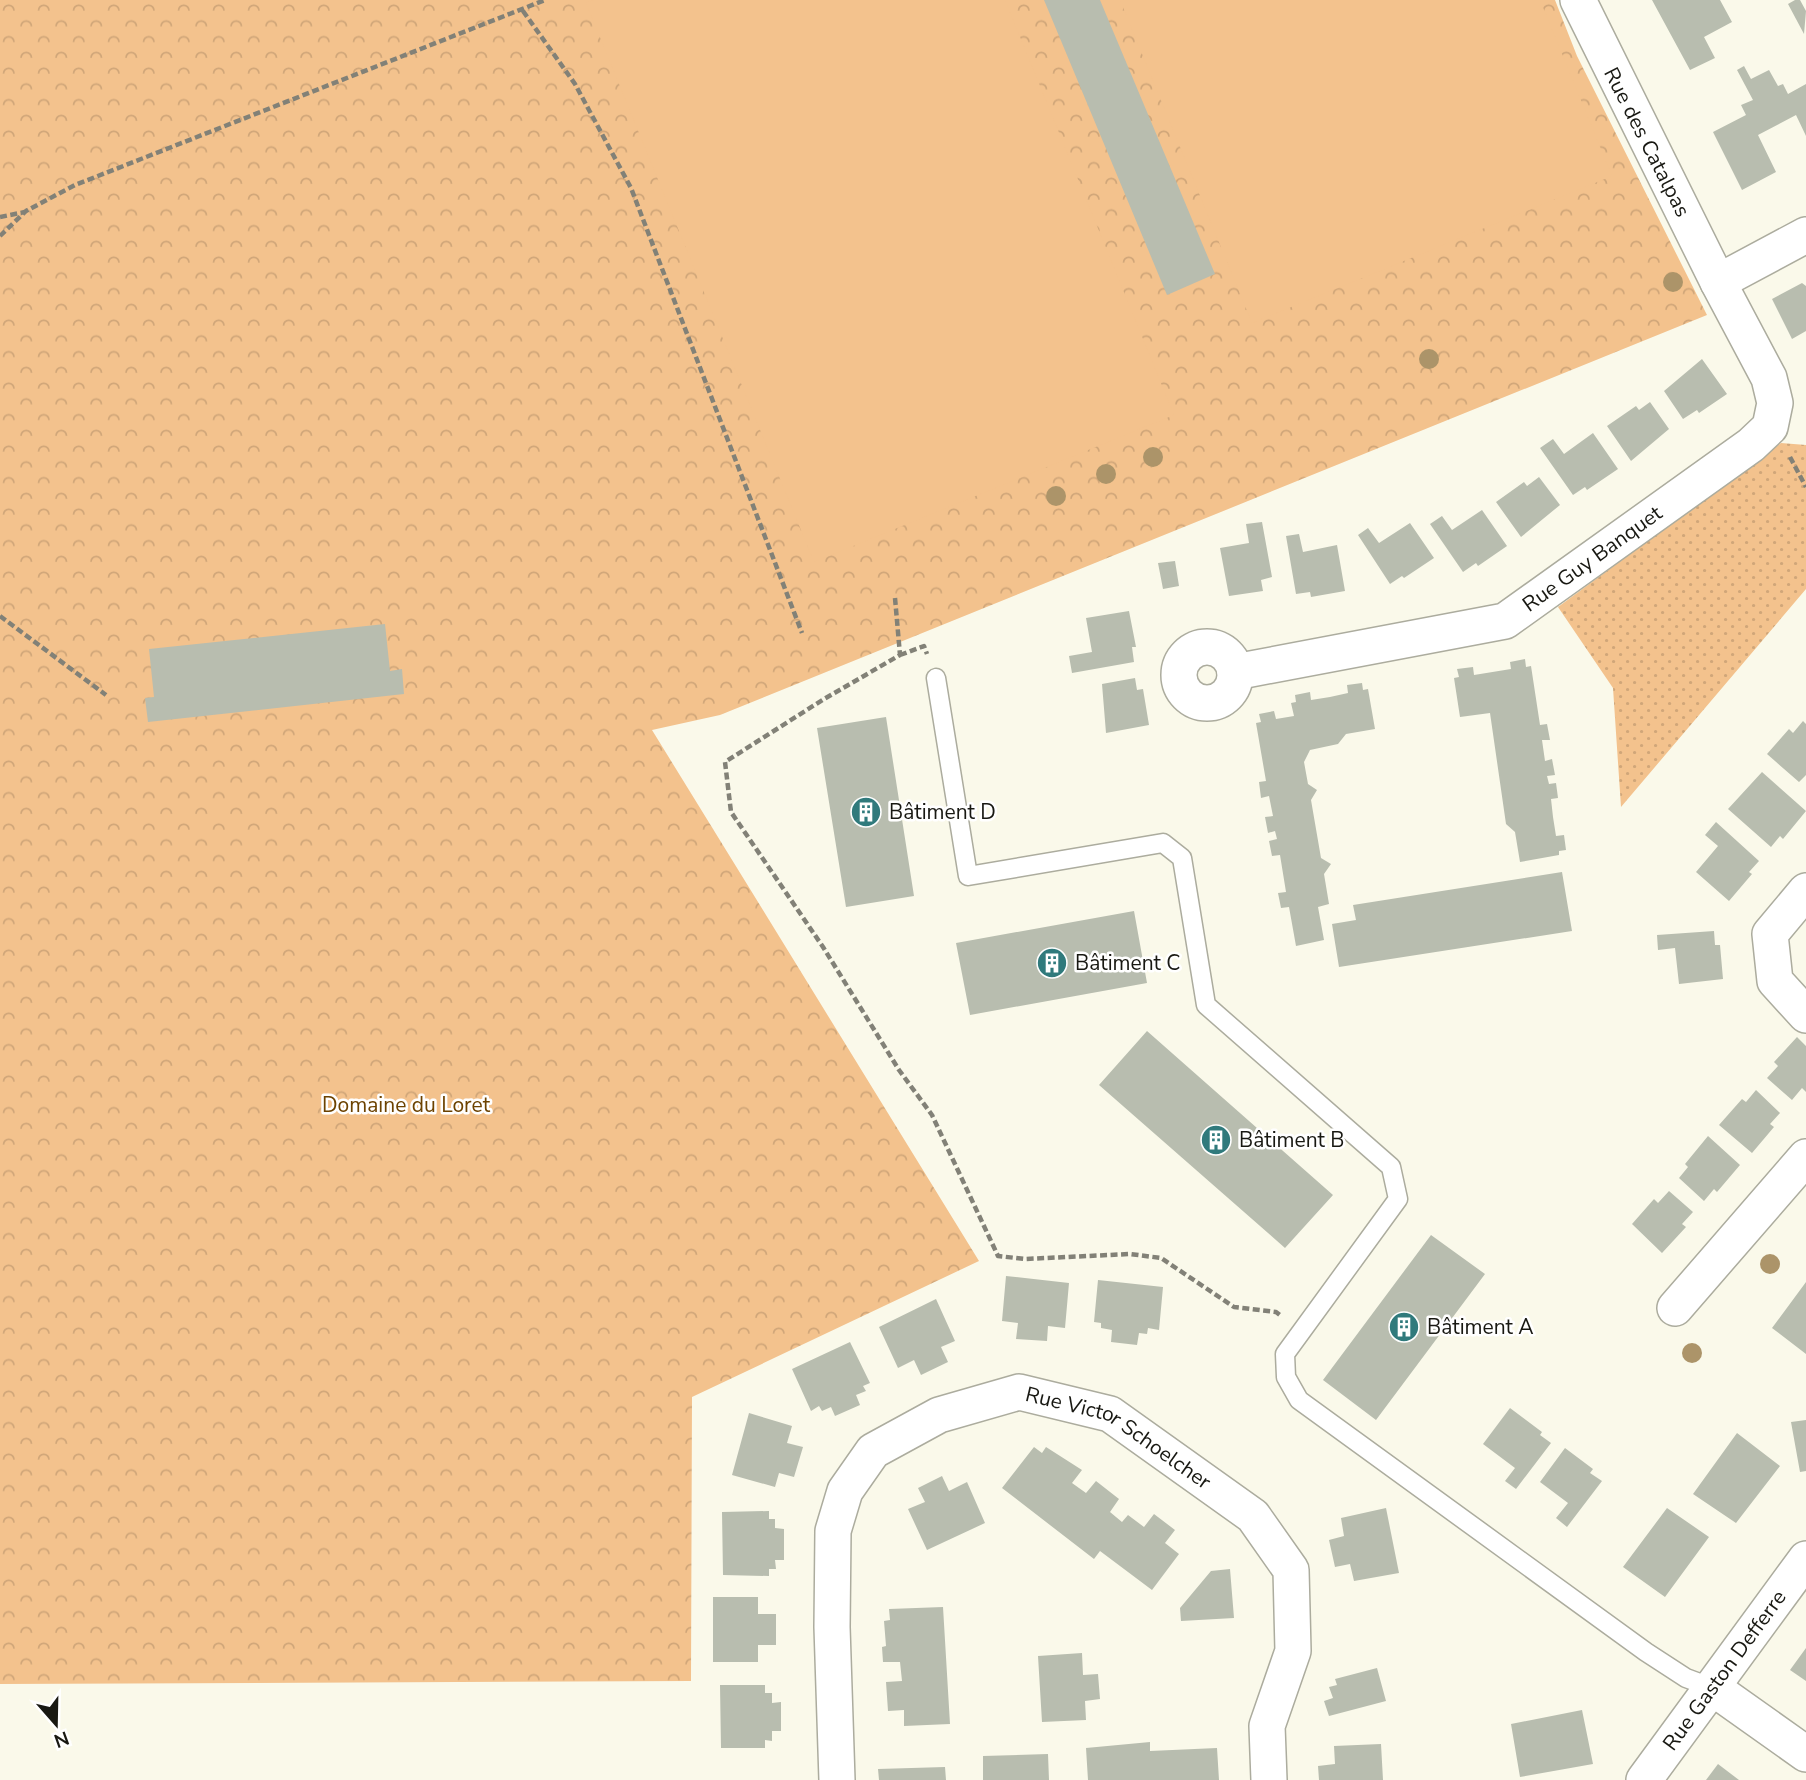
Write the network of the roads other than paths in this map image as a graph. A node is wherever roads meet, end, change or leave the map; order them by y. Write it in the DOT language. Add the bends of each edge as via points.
graph roads {
  1 [pos="1578,0"];
  2 [pos="1806,235"];
  3 [pos="1718,282"];
  4 [pos="1235,672"];
  5 [pos="936,678"];
  6 [pos="1806,891"];
  7 [pos="1806,1015"];
  8 [pos="1806,1157"];
  9 [pos="1675,1308"];
  10 [pos="1806,1559"];
  11 [pos="1713,1688"];
  12 [pos="1806,1754"];
  13 [pos="838,1780"];
  14 [pos="1269,1780"];
  15 [pos="1644,1780"];
  1 -- 3 [label="street, Rue des Catalpas"];
  2 -- 3 [label="street"];
  3 -- 4 [label="street, Rue Guy Banquet" via="1769,378 1775,404 1770,427 1751,445 1505,621"];
  5 -- 11 [label="lane" via="968,876 1163,843 1182,858 1206,1005 1391,1167 1398,1199 1285,1354 1286,1377 1299,1400 1646,1652 1686,1678"];
  6 -- 7 [label="street" via="1770,934 1775,981"];
  8 -- 9 [label="street"];
  10 -- 11 [label="street, Rue Gaston Defferre"];
  11 -- 12 [label="street"];
  11 -- 15 [label="street, Rue Gaston Defferre"];
  13 -- 14 [label="street, Rue Victor Schoelcher" via="833,1531 845,1491 873,1451 939,1415 1018,1392 1110,1414 1253,1516 1291,1570 1293,1651 1267,1726"];
}
